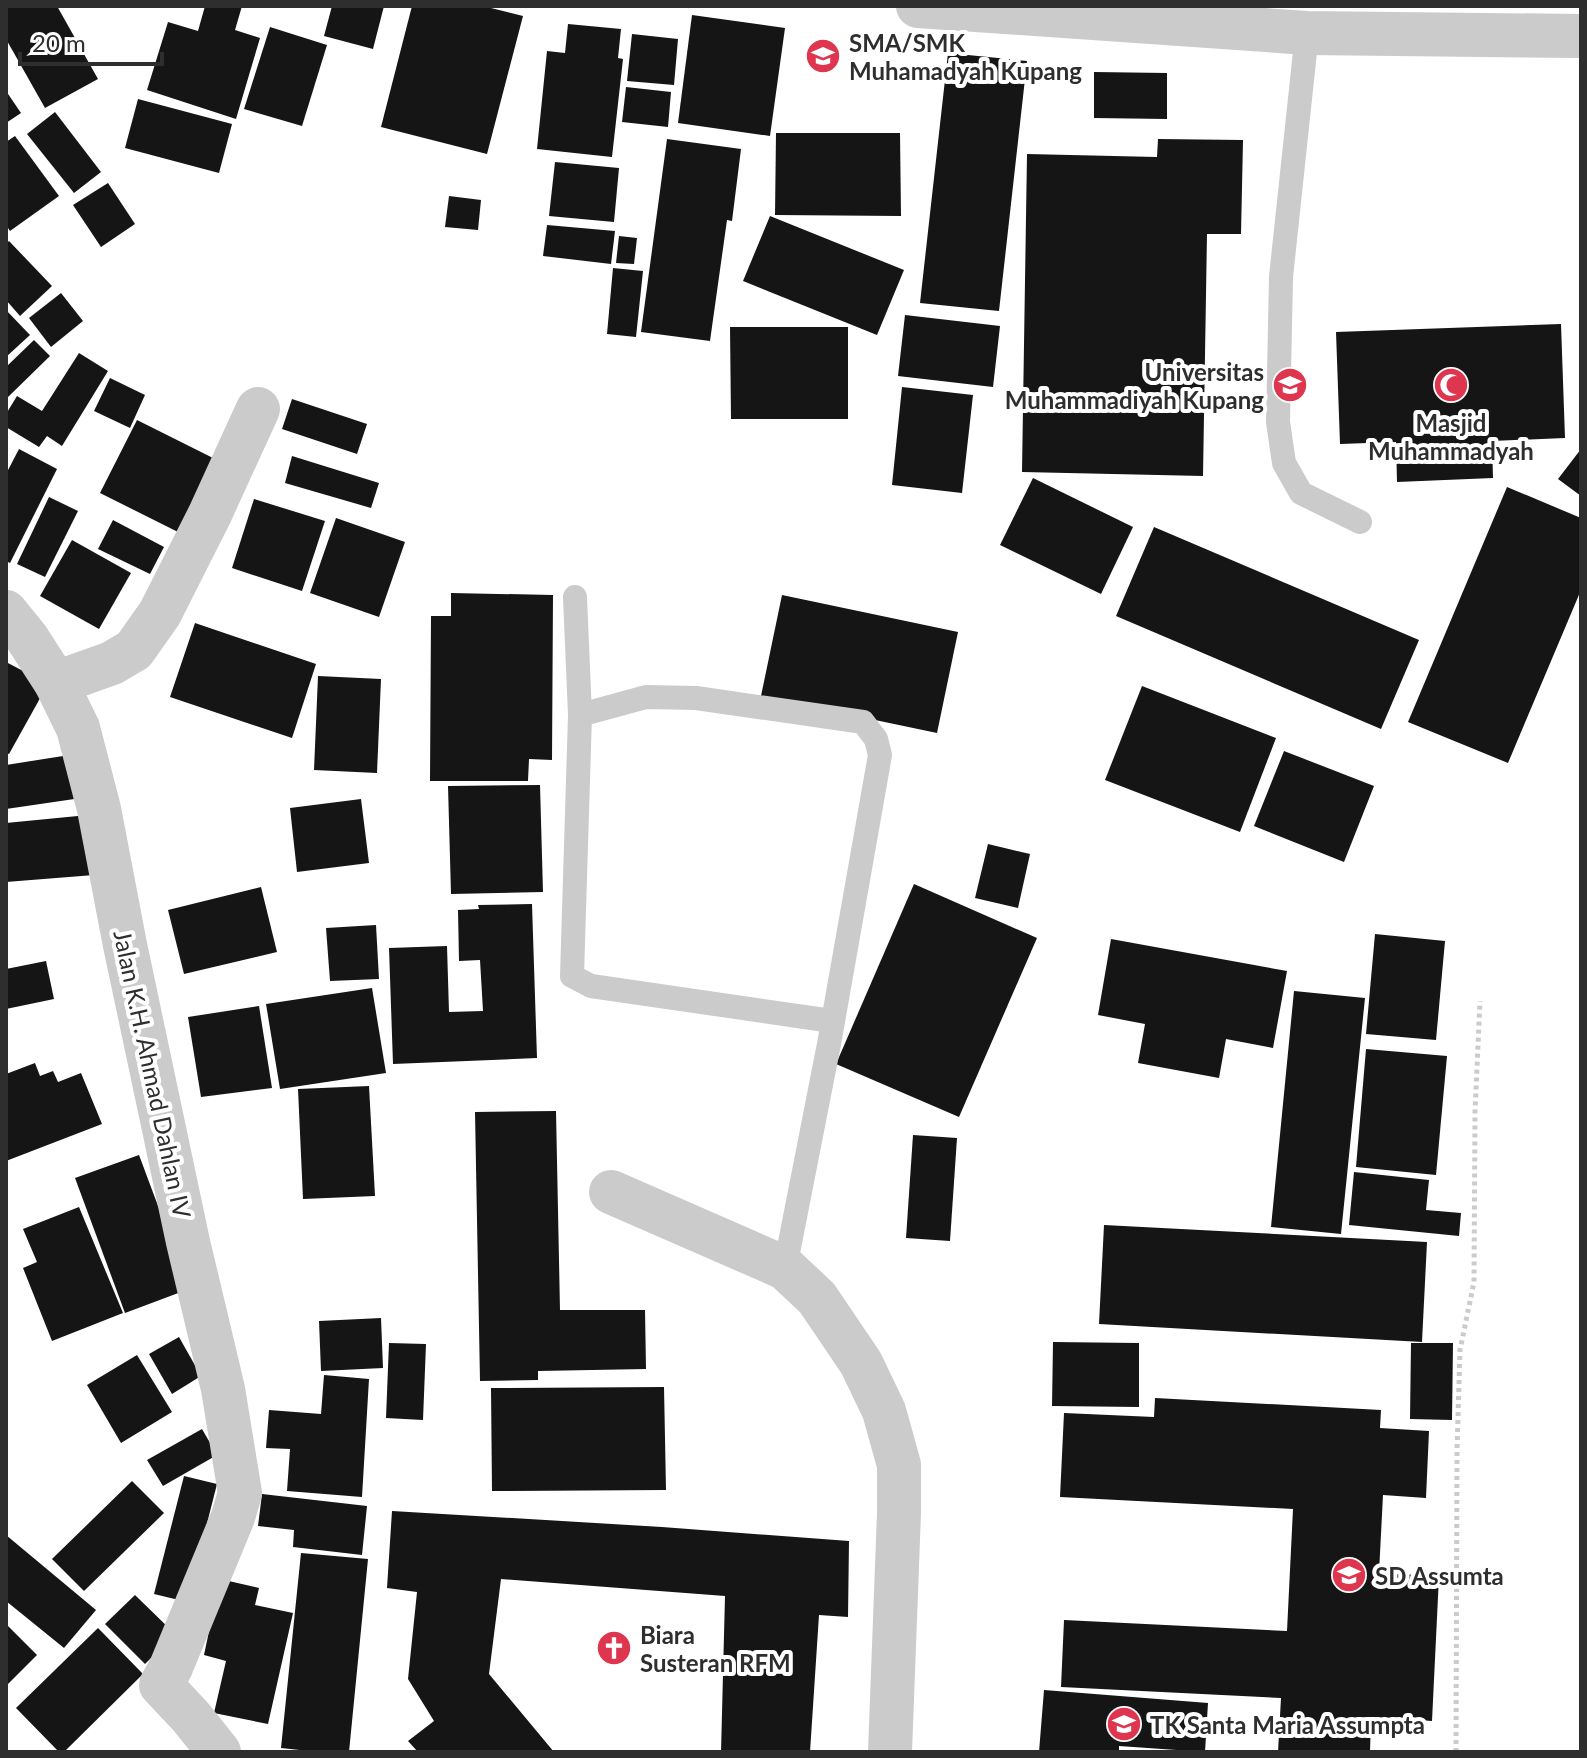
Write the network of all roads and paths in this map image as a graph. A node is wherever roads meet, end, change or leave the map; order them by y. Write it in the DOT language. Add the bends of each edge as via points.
graph roads {
  1 [pos="918,6"];
  2 [pos="1307,33"];
  3 [pos="1581,36"];
  4 [pos="258,409"];
  5 [pos="1360,522"];
  6 [pos="575,597"];
  7 [pos="6,612"];
  8 [pos="56,683"];
  9 [pos="580,715"];
  10 [pos="1480,1001"];
  11 [pos="832,1021"];
  12 [pos="611,1192"];
  13 [pos="785,1268"];
  14 [pos="219,1752"];
  15 [pos="890,1752"];
  16 [pos="1456,1752"];
  1 -- 2 [label="street"];
  2 -- 3 [label="street"];
  2 -- 5 [label="lane" via="1281,277 1278,422 1284,463 1301,493"];
  4 -- 8 [label="street" via="160,613 134,650"];
  6 -- 9 [label="lane"];
  7 -- 8 [label="street, Jalan K.H. Ahmad Dahlan IV"];
  8 -- 14 [label="street, Jalan K.H. Ahmad Dahlan IV" via="78,728 99,809 223,1389 240,1493 161,1685"];
  9 -- 11 [label="lane" via="572,976 591,986"];
  9 -- 11 [label="lane" via="646,697 863,722 880,755"];
  10 -- 16 [label="path" via="1474,1282 1460,1350"];
  11 -- 13 [label="lane"];
  12 -- 13 [label="street"];
  13 -- 15 [label="street" via="817,1298 861,1363 884,1411 899,1465"];
}
